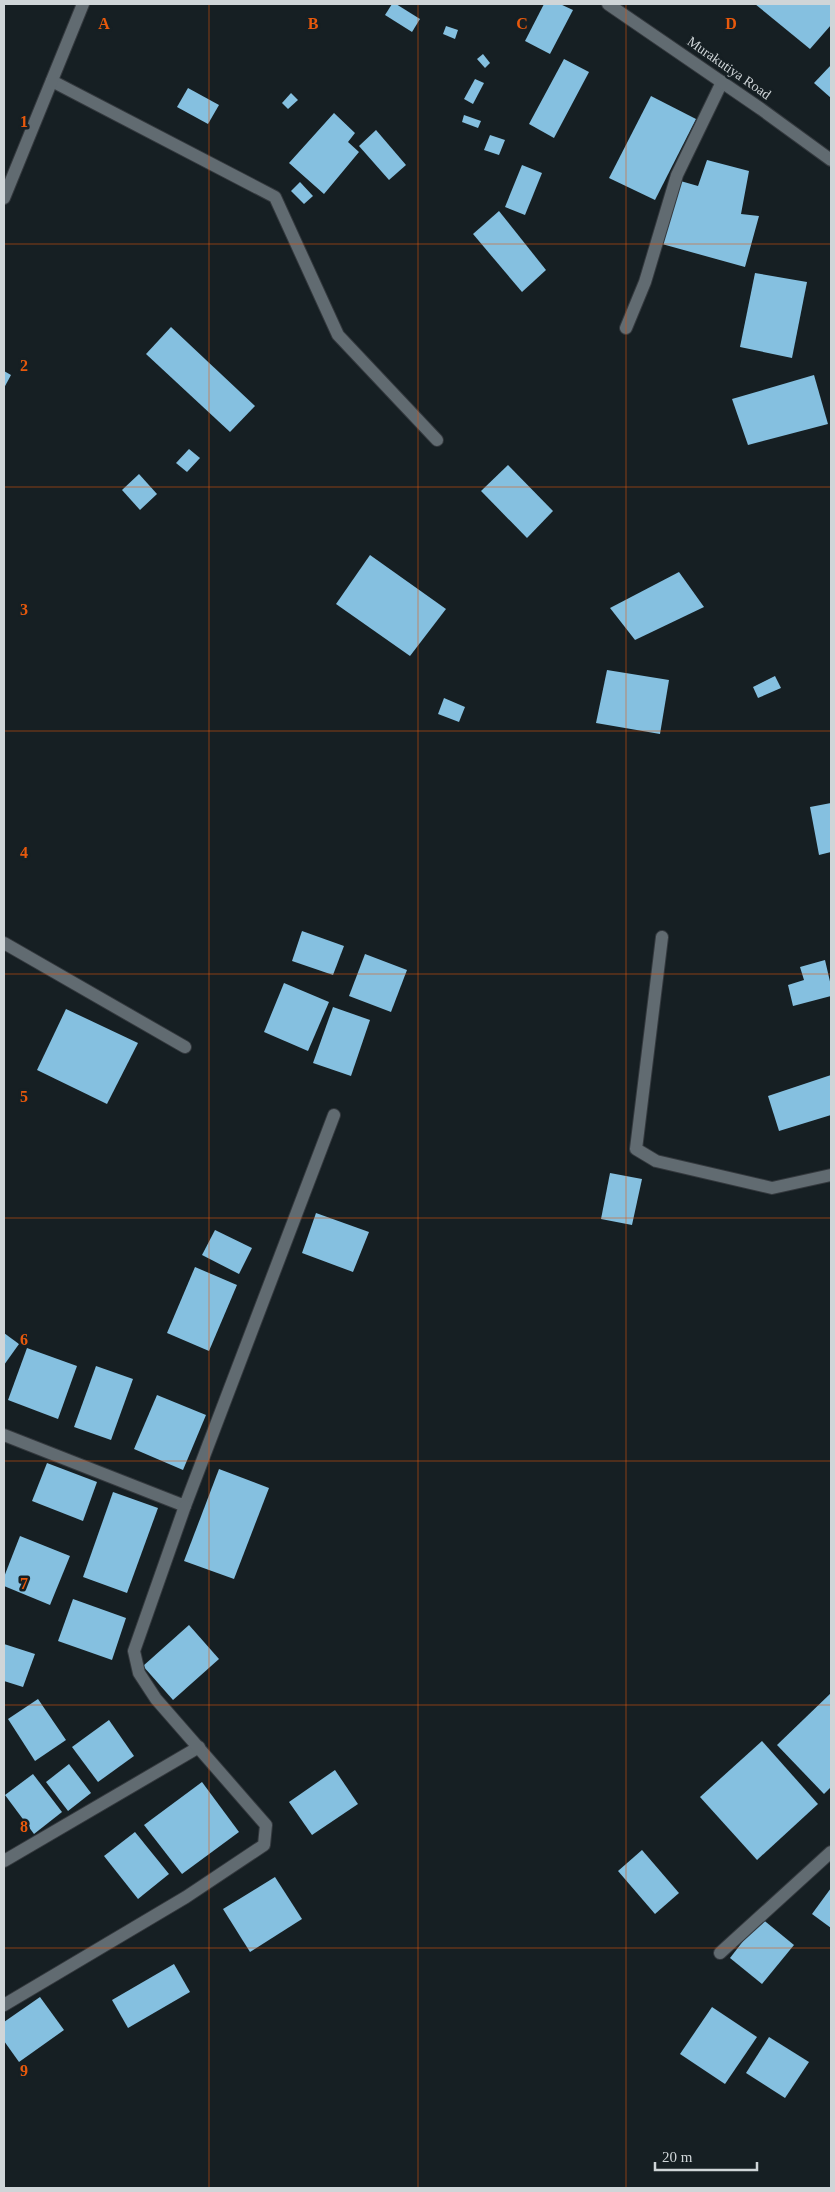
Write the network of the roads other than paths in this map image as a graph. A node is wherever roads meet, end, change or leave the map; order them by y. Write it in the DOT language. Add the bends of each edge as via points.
graph roads {
  1 [pos="83,4"];
  2 [pos="608,4"];
  3 [pos="52,81"];
  4 [pos="722,82"];
  5 [pos="831,160"];
  6 [pos="4,198"];
  7 [pos="626,328"];
  8 [pos="437,440"];
  9 [pos="662,937"];
  10 [pos="4,943"];
  11 [pos="185,1047"];
  12 [pos="334,1115"];
  13 [pos="831,1175"];
  14 [pos="4,1436"];
  15 [pos="185,1506"];
  16 [pos="198,1747"];
  17 [pos="831,1852"];
  18 [pos="4,1861"];
  19 [pos="720,1953"];
  20 [pos="4,2005"];
  1 -- 3 [label="street"];
  2 -- 4 [label="street, Murakutiya Road"];
  3 -- 6 [label="street"];
  3 -- 8 [label="street" via="274,197 338,335"];
  4 -- 5 [label="street, Murakutiya Road"];
  4 -- 7 [label="street" via="677,175 645,282"];
  9 -- 13 [label="street" via="636,1149 656,1161 772,1188"];
  10 -- 11 [label="street"];
  12 -- 15 [label="street"];
  14 -- 15 [label="street"];
  15 -- 16 [label="street" via="134,1652 139,1673 156,1699"];
  16 -- 18 [label="street"];
  16 -- 20 [label="street" via="266,1825 264,1846 186,1897"];
  17 -- 19 [label="street"];
}
